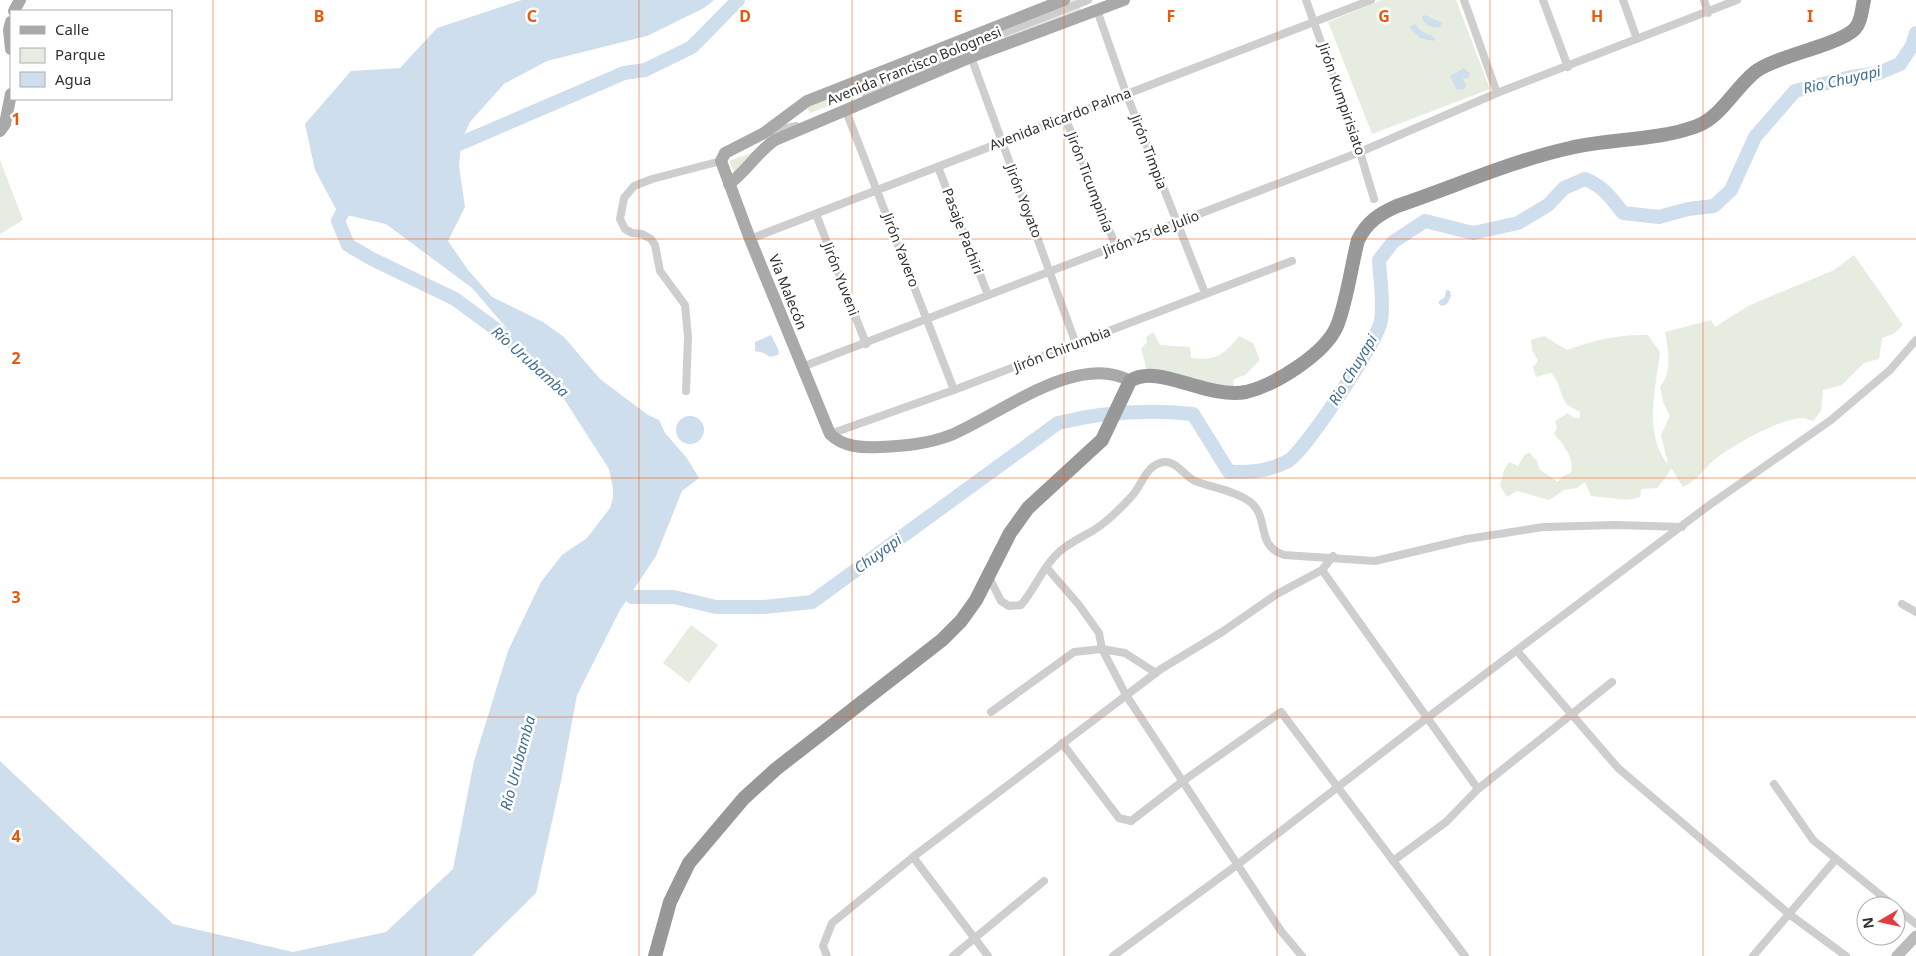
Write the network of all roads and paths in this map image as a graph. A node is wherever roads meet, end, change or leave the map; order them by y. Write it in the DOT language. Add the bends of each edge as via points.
graph roads {
  1 [pos="1064,0"];
  2 [pos="1088,0"];
  3 [pos="1124,0"];
  4 [pos="1306,0"];
  5 [pos="1372,0"];
  6 [pos="1464,0"];
  7 [pos="1543,0"];
  8 [pos="1623,0"];
  9 [pos="1704,0"];
  10 [pos="1738,0"];
  11 [pos="1864,0"];
  12 [pos="1097,10"];
  13 [pos="1708,13"];
  14 [pos="1315,22"];
  15 [pos="10,26"];
  16 [pos="1637,39"];
  17 [pos="10,40"];
  18 [pos="970,57"];
  19 [pos="1568,67"];
  20 [pos="1126,93"];
  21 [pos="1497,93"];
  22 [pos="10,99"];
  23 [pos="801,105"];
  24 [pos="846,111"];
  25 [pos="1065,117"];
  26 [pos="812,125"];
  27 [pos="0,131"];
  28 [pos="764,133"];
  29 [pos="1001,142"];
  30 [pos="1360,152"];
  31 [pos="721,161"];
  32 [pos="938,167"];
  33 [pos="730,184"];
  34 [pos="878,190"];
  35 [pos="1374,199"];
  36 [pos="816,214"];
  37 [pos="1177,223"];
  38 [pos="750,239"];
  39 [pos="1116,247"];
  40 [pos="1292,261"];
  41 [pos="1050,271"];
  42 [pos="1205,293"];
  43 [pos="988,295"];
  44 [pos="927,319"];
  45 [pos="1916,340"];
  46 [pos="866,344"];
  47 [pos="1076,344"];
  48 [pos="802,367"];
  49 [pos="1130,381"];
  50 [pos="954,390"];
  51 [pos="686,391"];
  52 [pos="830,434"];
  53 [pos="1682,527"];
  54 [pos="1333,556"];
  55 [pos="1047,568"];
  56 [pos="1322,570"];
  57 [pos="989,576"];
  58 [pos="1902,604"];
  59 [pos="1916,612"];
  60 [pos="1102,649"];
  61 [pos="1517,651"];
  62 [pos="1156,673"];
  63 [pos="1612,682"];
  64 [pos="1126,695"];
  65 [pos="991,712"];
  66 [pos="1572,714"];
  67 [pos="1427,718"];
  68 [pos="1062,743"];
  69 [pos="1183,781"];
  70 [pos="1774,784"];
  71 [pos="1337,787"];
  72 [pos="1478,789"];
  73 [pos="913,857"];
  74 [pos="1836,860"];
  75 [pos="1393,861"];
  76 [pos="1237,865"];
  77 [pos="1044,880"];
  78 [pos="1881,896"];
  79 [pos="1789,914"];
  80 [pos="1906,916"];
  81 [pos="1916,924"];
  82 [pos="1916,936"];
  83 [pos="975,938"];
  84 [pos="655,956"];
  85 [pos="827,956"];
  86 [pos="952,956"];
  87 [pos="988,956"];
  88 [pos="1113,956"];
  89 [pos="1302,956"];
  90 [pos="1465,956"];
  91 [pos="1752,956"];
  92 [pos="1846,956"];
  93 [pos="1897,956"];
  1 -- 23 [label="main road, Avenida Francisco Bolognesi"];
  2 -- 28 [label="street" via="963,48 816,119"];
  3 -- 12 [label="main road, Avenida Francisco Bolognesi"];
  4 -- 14 [label="street, Jirón Kumpirisiato"];
  5 -- 14 [label="street, Avenida Ricardo Palma"];
  6 -- 21 [label="street"];
  7 -- 19 [label="street"];
  8 -- 16 [label="street"];
  9 -- 13 [label="street"];
  10 -- 13 [label="street, Jirón 25 de Julio"];
  11 -- 49 [label="highway" via="1860,18 1852,32 1765,65 1704,123 1680,131 1552,152 1379,215 1364,228 1358,240 1340,317 1331,336 1310,356 1279,377 1245,392 1228,393 1165,378 1142,376"];
  12 -- 18 [label="main road, Avenida Francisco Bolognesi"];
  12 -- 20 [label="street, Jirón Timpia"];
  13 -- 16 [label="street, Jirón 25 de Julio"];
  14 -- 20 [label="street, Avenida Ricardo Palma"];
  14 -- 30 [label="street, Jirón Kumpirisiato"];
  15 -- 17 [label="main road"];
  16 -- 19 [label="street, Jirón 25 de Julio"];
  18 -- 24 [label="main road, Avenida Francisco Bolognesi"];
  18 -- 29 [label="street, Jirón Yoyato"];
  19 -- 21 [label="street, Jirón 25 de Julio"];
  20 -- 25 [label="street, Avenida Ricardo Palma"];
  20 -- 37 [label="street, Jirón Timpia"];
  21 -- 30 [label="street, Jirón 25 de Julio"];
  22 -- 27 [label="main road" via="5,124"];
  23 -- 26 [label="main road"];
  23 -- 28 [label="main road, Avenida Francisco Bolognesi"];
  24 -- 26 [label="main road, Avenida Francisco Bolognesi"];
  24 -- 34 [label="street, Jirón Yavero"];
  25 -- 29 [label="street, Avenida Ricardo Palma"];
  25 -- 39 [label="street, Jirón Ticumpinía"];
  26 -- 33 [label="main road, Avenida Francisco Bolognesi" via="765,146"];
  28 -- 31 [label="main road, Avenida Francisco Bolognesi" via="725,153"];
  29 -- 32 [label="street, Avenida Ricardo Palma"];
  29 -- 41 [label="street, Jirón Yoyato"];
  30 -- 35 [label="street, Jirón Kumpirisiato"];
  30 -- 37 [label="street, Jirón 25 de Julio"];
  31 -- 33 [label="main road, Vía Malecón"];
  31 -- 51 [label="street" via="634,186 624,198 620,219 625,229 651,239 660,271 685,305 688,337"];
  32 -- 34 [label="street, Avenida Ricardo Palma"];
  32 -- 43 [label="street, Pasaje Pachiri"];
  33 -- 38 [label="main road, Vía Malecón"];
  34 -- 36 [label="street, Avenida Ricardo Palma"];
  34 -- 44 [label="street, Jirón Yavero"];
  36 -- 38 [label="street, Avenida Ricardo Palma"];
  36 -- 46 [label="street, Jirón Yuveni"];
  37 -- 39 [label="street, Jirón 25 de Julio"];
  37 -- 42 [label="street, Jirón Timpia"];
  38 -- 48 [label="main road, Vía Malecón"];
  39 -- 41 [label="street, Jirón 25 de Julio"];
  40 -- 42 [label="street, Jirón Chirumbia"];
  41 -- 43 [label="street, Jirón 25 de Julio"];
  41 -- 47 [label="street, Jirón Yoyato"];
  42 -- 47 [label="street, Jirón Chirumbia"];
  43 -- 44 [label="street, Jirón 25 de Julio"];
  44 -- 46 [label="street, Jirón 25 de Julio"];
  44 -- 50 [label="street, Jirón Yavero"];
  45 -- 53 [label="street" via="1890,370 1831,420"];
  46 -- 48 [label="street, Jirón 25 de Julio"];
  47 -- 50 [label="street, Jirón Chirumbia"];
  48 -- 52 [label="main road, Vía Malecón"];
  49 -- 52 [label="main road" via="1105,372 1077,375 998,408 952,434 910,445 872,448 847,445"];
  49 -- 57 [label="highway" via="1109,429 1091,452 1028,508 1010,533"];
  50 -- 52 [label="street, Jirón Chirumbia"];
  53 -- 54 [label="street" via="1543,527 1467,539 1375,560"];
  53 -- 61 [label="street"];
  54 -- 55 [label="street" via="1276,552 1266,541 1261,517 1248,500 1196,481 1166,462 1150,469 1119,510 1057,553"];
  54 -- 56 [label="street"];
  55 -- 57 [label="street" via="1026,599 1015,607 1001,601"];
  55 -- 60 [label="street" via="1099,633"];
  56 -- 62 [label="street" via="1277,594"];
  56 -- 67 [label="street"];
  57 -- 84 [label="highway" via="961,621 942,640 776,769 721,824 689,863 670,902"];
  58 -- 59 [label="street"];
  60 -- 62 [label="street" via="1126,653"];
  60 -- 64 [label="street"];
  60 -- 65 [label="street" via="1074,652"];
  61 -- 66 [label="street"];
  61 -- 67 [label="street"];
  62 -- 64 [label="street"];
  63 -- 66 [label="street"];
  64 -- 68 [label="street"];
  64 -- 69 [label="street"];
  66 -- 72 [label="street"];
  66 -- 79 [label="street" via="1618,768"];
  67 -- 71 [label="street"];
  67 -- 72 [label="street"];
  68 -- 69 [label="street" via="1118,818 1131,821"];
  68 -- 73 [label="street"];
  69 -- 71 [label="street" via="1281,712"];
  69 -- 76 [label="street"];
  70 -- 74 [label="street" via="1813,840"];
  71 -- 75 [label="street"];
  71 -- 76 [label="street"];
  72 -- 75 [label="street" via="1446,822"];
  73 -- 83 [label="street"];
  73 -- 85 [label="street" via="832,923 824,946"];
  74 -- 78 [label="street"];
  74 -- 79 [label="street"];
  75 -- 90 [label="street"];
  76 -- 88 [label="street"];
  76 -- 89 [label="street" via="1281,931"];
  77 -- 83 [label="street"];
  79 -- 91 [label="street"];
  79 -- 92 [label="street"];
  80 -- 81 [label="street"];
  82 -- 93 [label="street"];
  83 -- 86 [label="street"];
  83 -- 87 [label="street"];
}
